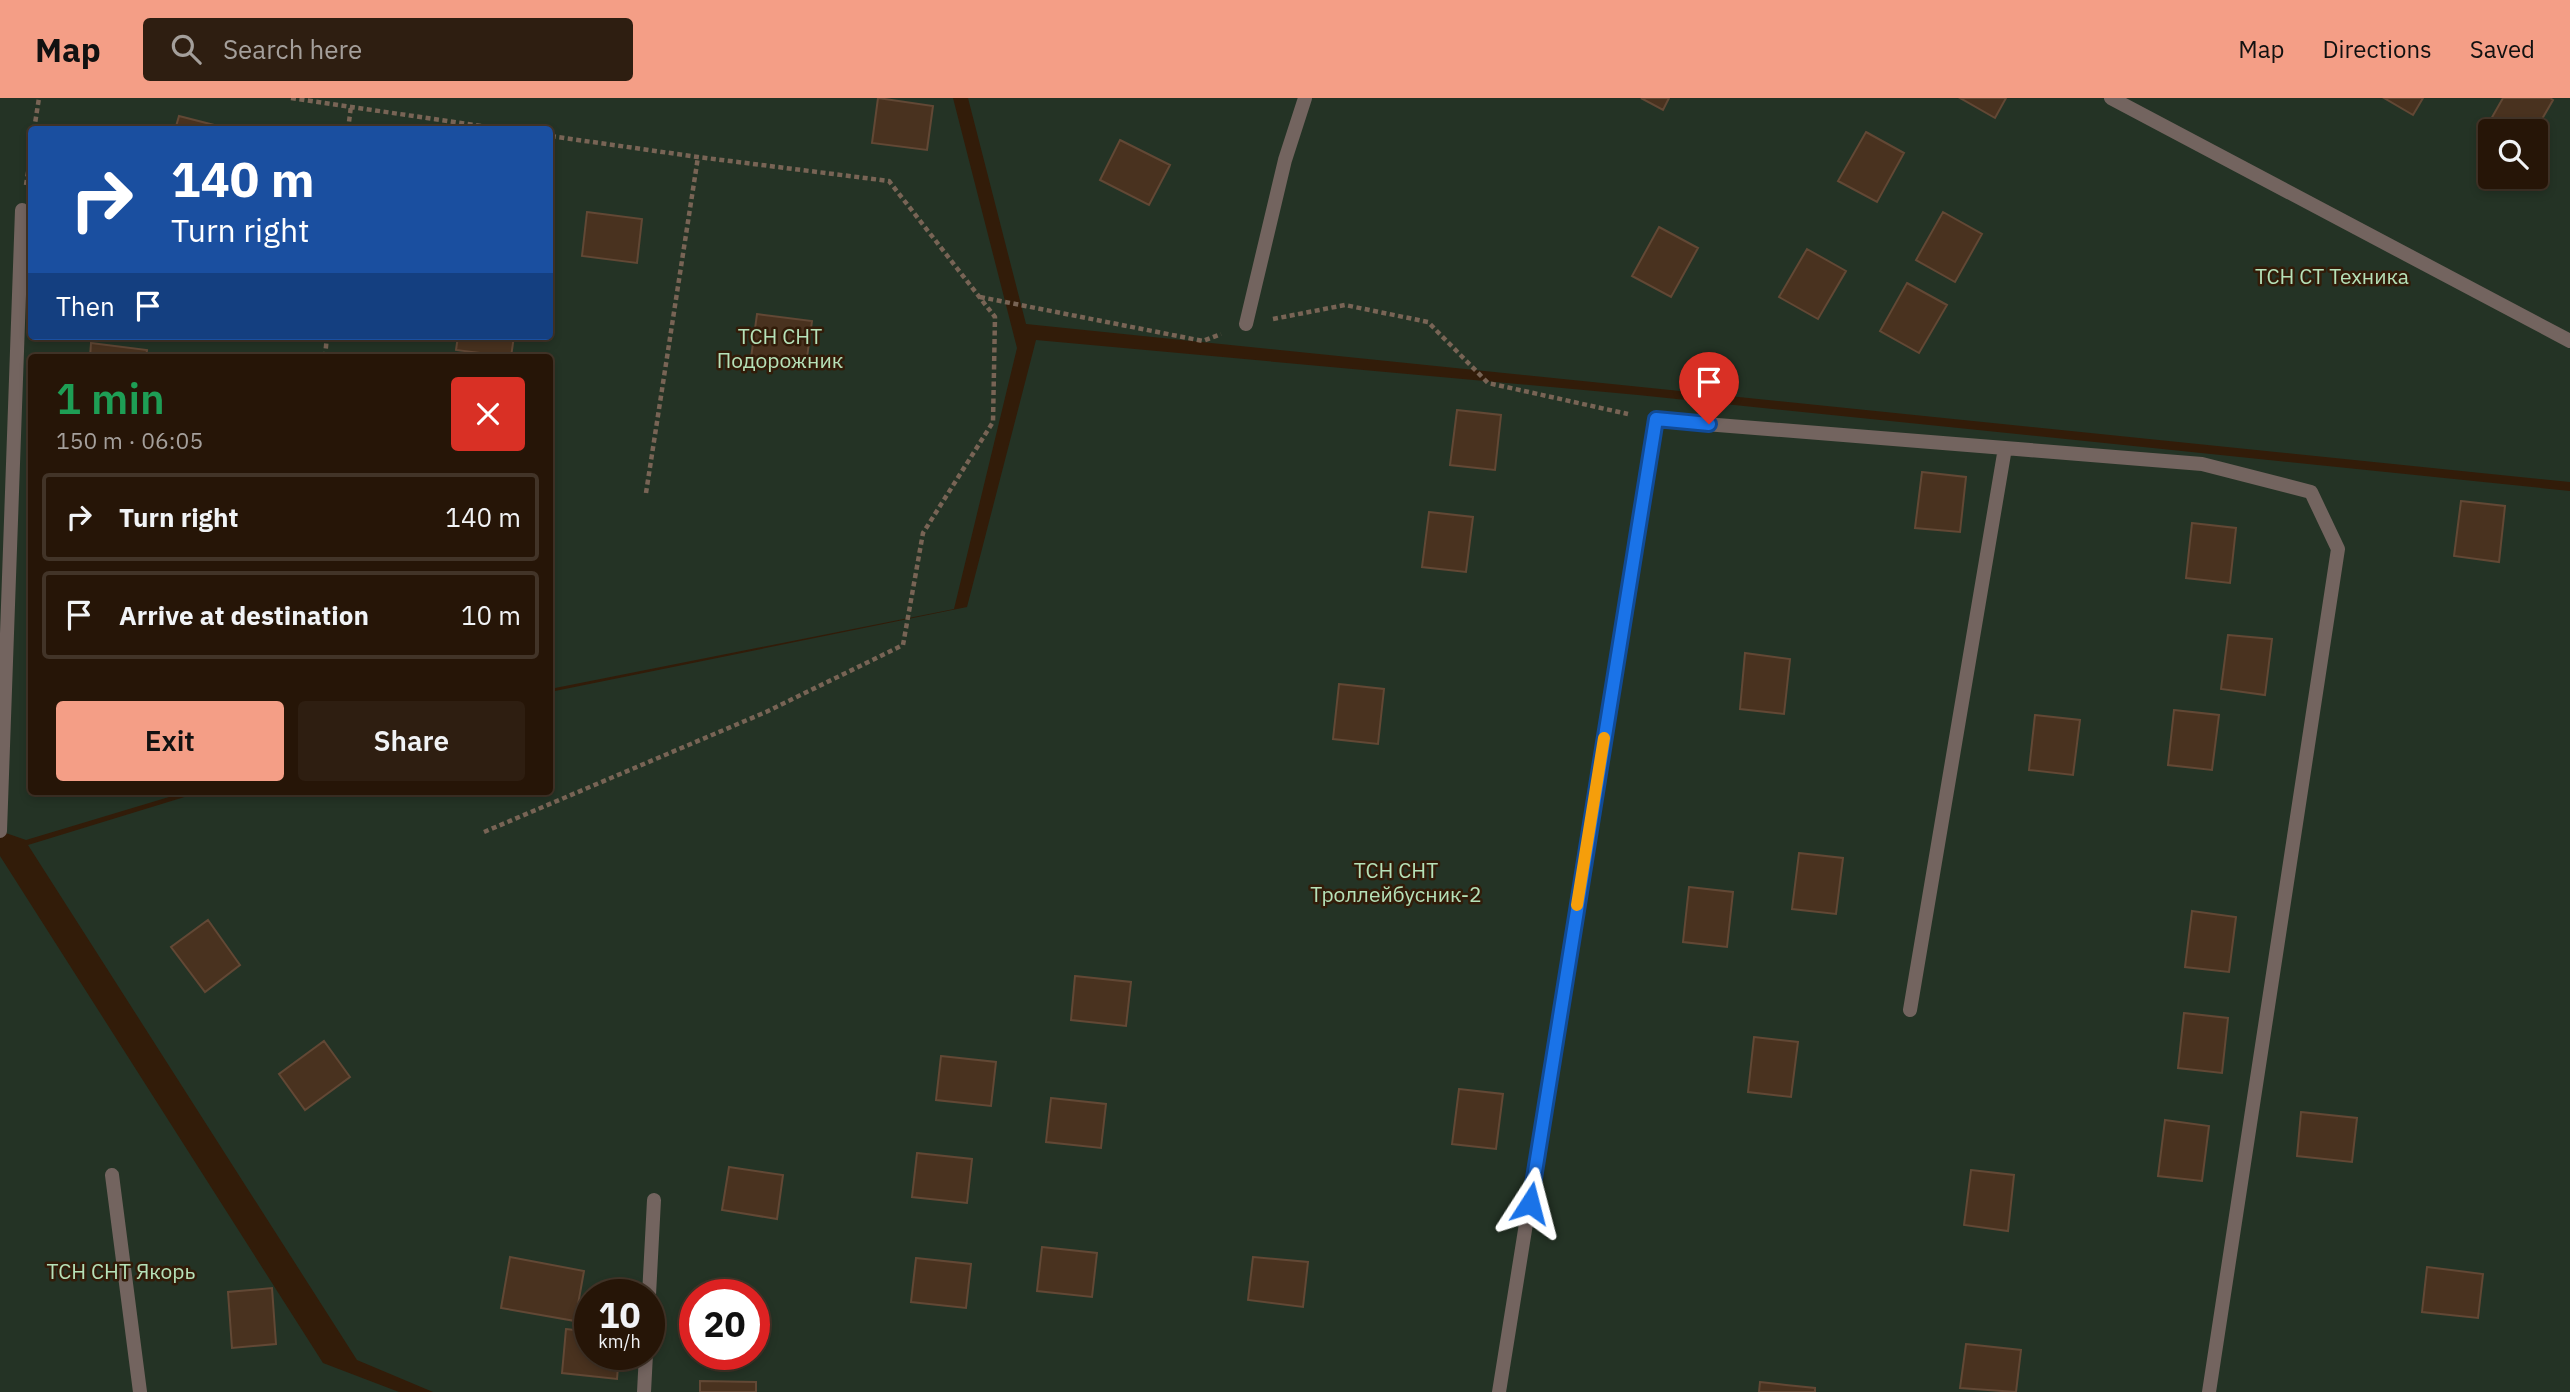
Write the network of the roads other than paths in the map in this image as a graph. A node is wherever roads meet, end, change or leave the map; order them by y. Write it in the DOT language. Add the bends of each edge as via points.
graph roads {
  1 [pos="1305,98"];
  2 [pos="2111,98"];
  3 [pos="22,210"];
  4 [pos="1246,324"];
  5 [pos="2570,341"];
  6 [pos="2005,448"];
  7 [pos="0,831"];
  8 [pos="1910,1010"];
  9 [pos="112,1175"];
  10 [pos="654,1200"];
  11 [pos="650,1279"];
  12 [pos="645,1370"];
  13 [pos="140,1392"];
  14 [pos="644,1392"];
  15 [pos="1499,1392"];
  16 [pos="2209,1392"];
  1 -- 4 [label="lane" via="1284,160"];
  2 -- 5 [label="lane"];
  3 -- 7 [label="lane"];
  6 -- 8 [label="lane"];
  6 -- 15 [label="lane" via="1656,419"];
  6 -- 16 [label="lane" via="2202,464 2311,492 2338,549"];
  9 -- 13 [label="lane"];
  10 -- 11 [label="lane"];
  12 -- 14 [label="lane"];
}
